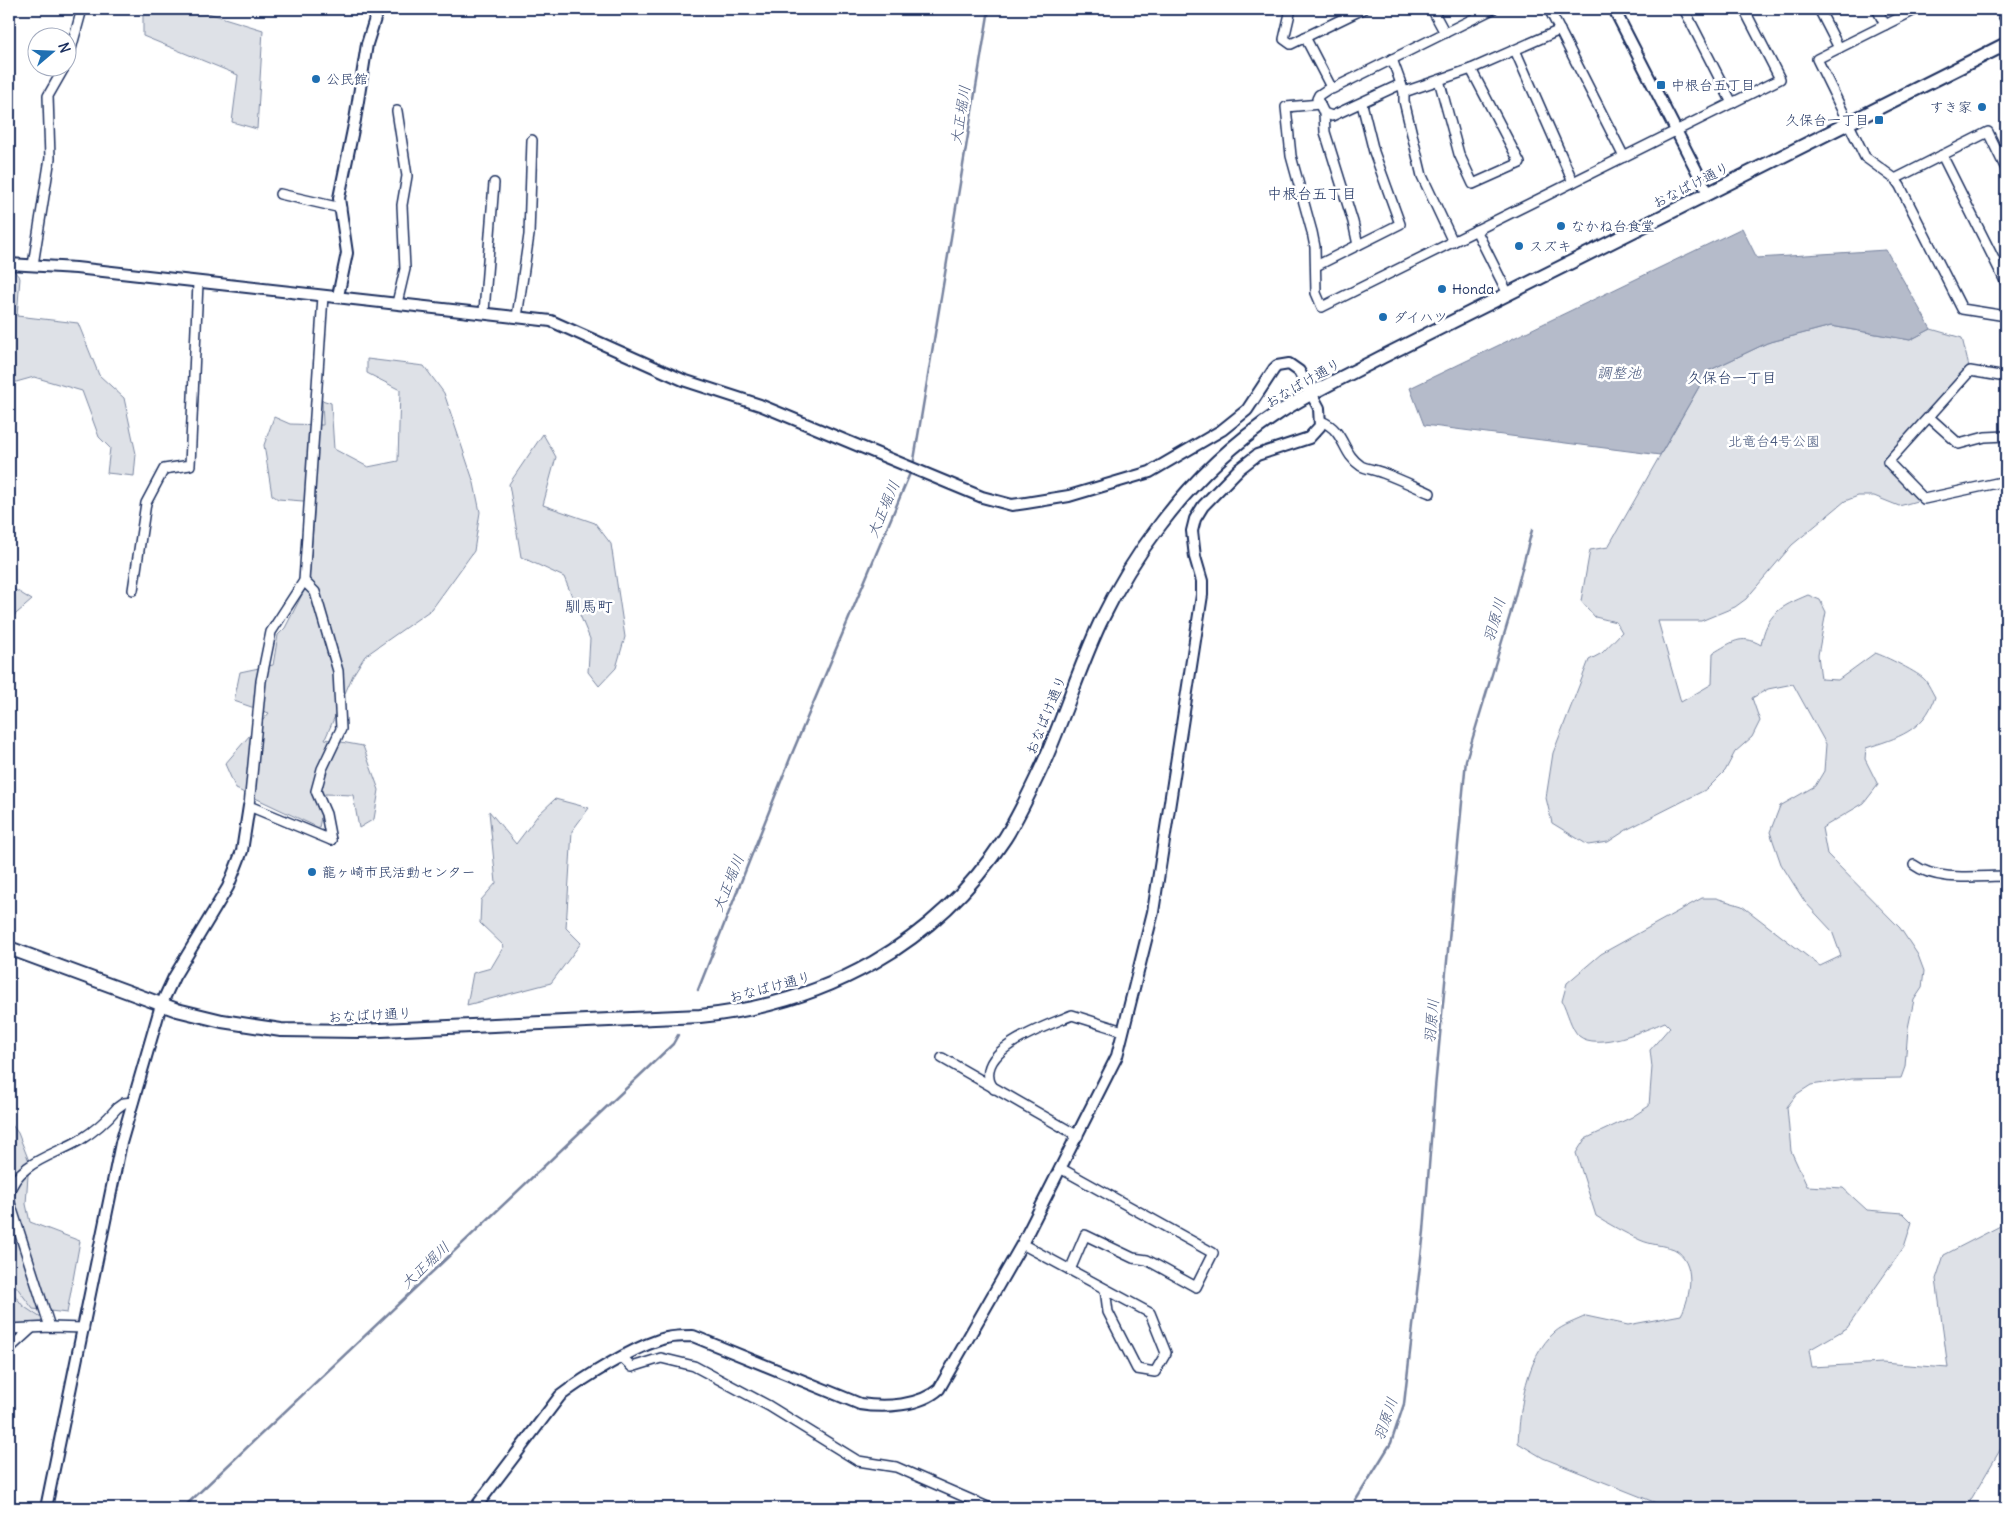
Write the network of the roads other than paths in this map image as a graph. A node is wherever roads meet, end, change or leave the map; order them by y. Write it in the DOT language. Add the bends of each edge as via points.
graph roads {
  1 [pos="82,9"];
  2 [pos="378,9"];
  3 [pos="1291,9"];
  4 [pos="1363,9"];
  5 [pos="1432,9"];
  6 [pos="1492,9"];
  7 [pos="1549,9"];
  8 [pos="1614,9"];
  9 [pos="1684,9"];
  10 [pos="1744,9"];
  11 [pos="1819,9"];
  12 [pos="1877,9"];
  13 [pos="1917,9"];
  14 [pos="2002,9"];
  15 [pos="2006,18"];
  16 [pos="1885,25"];
  17 [pos="77,28"];
  18 [pos="1560,30"];
  19 [pos="1445,33"];
  20 [pos="1305,37"];
  21 [pos="2006,44"];
  22 [pos="1839,48"];
  23 [pos="1515,50"];
  24 [pos="1392,59"];
  25 [pos="1471,69"];
  26 [pos="58,78"];
  27 [pos="1439,80"];
  28 [pos="1331,87"];
  29 [pos="1402,88"];
  30 [pos="1732,103"];
  31 [pos="1362,104"];
  32 [pos="1322,108"];
  33 [pos="398,112"];
  34 [pos="1848,123"];
  35 [pos="1676,131"];
  36 [pos="532,140"];
  37 [pos="1942,155"];
  38 [pos="1624,157"];
  39 [pos="2006,169"];
  40 [pos="1895,179"];
  41 [pos="1573,182"];
  42 [pos="494,183"];
  43 [pos="1708,193"];
  44 [pos="280,194"];
  45 [pos="341,208"];
  46 [pos="1476,230"];
  47 [pos="1453,242"];
  48 [pos="1358,245"];
  49 [pos="9,264"];
  50 [pos="33,265"];
  51 [pos="1316,266"];
  52 [pos="198,283"];
  53 [pos="2006,283"];
  54 [pos="1508,294"];
  55 [pos="323,296"];
  56 [pos="338,296"];
  57 [pos="397,303"];
  58 [pos="484,312"];
  59 [pos="517,316"];
  60 [pos="2006,316"];
  61 [pos="2006,377"];
  62 [pos="1312,394"];
  63 [pos="1929,417"];
  64 [pos="1321,421"];
  65 [pos="2006,436"];
  66 [pos="2006,481"];
  67 [pos="1430,493"];
  68 [pos="304,581"];
  69 [pos="134,590"];
  70 [pos="249,806"];
  71 [pos="1914,865"];
  72 [pos="2006,876"];
  73 [pos="9,948"];
  74 [pos="161,1005"];
  75 [pos="1123,1031"];
  76 [pos="942,1058"];
  77 [pos="994,1089"];
  78 [pos="133,1102"];
  79 [pos="1078,1136"];
  80 [pos="1060,1168"];
  81 [pos="9,1194"];
  82 [pos="9,1200"];
  83 [pos="1022,1244"];
  84 [pos="1070,1270"];
  85 [pos="1105,1289"];
  86 [pos="50,1327"];
  87 [pos="32,1328"];
  88 [pos="84,1328"];
  89 [pos="9,1329"];
  90 [pos="9,1349"];
  91 [pos="623,1358"];
  92 [pos="46,1508"];
  93 [pos="475,1508"];
  94 [pos="990,1508"];
  1 -- 17 [label="street"];
  2 -- 45 [label="street" via="367,44 340,198"];
  3 -- 20 [label="street" via="1284,39 1291,44"];
  4 -- 20 [label="street"];
  5 -- 19 [label="street"];
  6 -- 19 [label="street"];
  7 -- 18 [label="street"];
  8 -- 35 [label="street"];
  9 -- 30 [label="street"];
  10 -- 30 [label="street" via="1780,79"];
  11 -- 22 [label="street"];
  12 -- 16 [label="street"];
  13 -- 16 [label="street"];
  14 -- 15 [label="main road"];
  16 -- 22 [label="street"];
  18 -- 23 [label="street"];
  18 -- 38 [label="street"];
  19 -- 24 [label="street"];
  20 -- 28 [label="street"];
  21 -- 34 [label="main road, おなばけ通り"];
  22 -- 34 [label="street" via="1817,60"];
  23 -- 25 [label="street"];
  23 -- 41 [label="street"];
  24 -- 28 [label="street" via="1332,90"];
  24 -- 29 [label="street"];
  25 -- 27 [label="street"];
  25 -- 27 [label="street" via="1520,163 1473,184 1459,154"];
  26 -- 50 [label="street" via="48,96 50,158"];
  27 -- 29 [label="street"];
  28 -- 32 [label="street" via="1317,99"];
  29 -- 31 [label="street"];
  29 -- 47 [label="street" via="1422,176"];
  30 -- 35 [label="street"];
  31 -- 32 [label="street" via="1332,116"];
  31 -- 48 [label="street" via="1374,152 1400,224"];
  32 -- 48 [label="street" via="1325,132"];
  32 -- 51 [label="street" via="1286,107 1291,156 1309,216"];
  33 -- 57 [label="street" via="407,176 402,205 405,269"];
  34 -- 40 [label="street" via="1865,156"];
  34 -- 43 [label="main road, おなばけ通り"];
  35 -- 38 [label="street"];
  35 -- 43 [label="street"];
  36 -- 59 [label="street" via="529,234"];
  37 -- 39 [label="street" via="1988,132"];
  37 -- 40 [label="street"];
  37 -- 53 [label="street"];
  38 -- 41 [label="street"];
  40 -- 60 [label="street" via="1962,309"];
  41 -- 46 [label="street"];
  42 -- 58 [label="street"];
  43 -- 54 [label="main road, おなばけ通り"];
  44 -- 45 [label="street"];
  45 -- 56 [label="street" via="347,253"];
  46 -- 47 [label="street"];
  46 -- 54 [label="street"];
  47 -- 51 [label="street" via="1322,307 1316,293"];
  48 -- 51 [label="street"];
  49 -- 50 [label="street"];
  50 -- 52 [label="street"];
  52 -- 55 [label="street"];
  52 -- 69 [label="street" via="190,465 164,469 146,503"];
  54 -- 62 [label="main road, おなばけ通り"];
  55 -- 56 [label="street"];
  55 -- 68 [label="street"];
  56 -- 57 [label="street"];
  57 -- 58 [label="street"];
  58 -- 59 [label="street"];
  59 -- 62 [label="street" via="551,321 682,380 760,406 998,502 1026,504 1140,476 1185,453 1247,410 1277,366 1289,364 1299,371"];
  61 -- 63 [label="street" via="1970,371"];
  62 -- 64 [label="street"];
  62 -- 74 [label="main road, おなばけ通り" via="1281,411 1240,441 1188,491 1160,525 1133,564 1100,623 1045,760 1005,837 951,904 905,943 856,973 774,1004 700,1016 315,1032 248,1026"];
  63 -- 65 [label="street" via="1958,444"];
  63 -- 66 [label="street" via="1888,462 1924,499"];
  64 -- 67 [label="street" via="1332,425 1344,441 1349,455 1362,466"];
  64 -- 75 [label="street" via="1318,431 1309,438 1257,455 1210,498 1195,519 1193,542 1202,596 1154,912"];
  68 -- 70 [label="street" via="271,632 261,681"];
  68 -- 70 [label="street" via="315,592 338,671 341,729 322,769 316,791 326,814 331,840"];
  70 -- 74 [label="street" via="242,851 228,888 174,977"];
  71 -- 72 [label="street" via="1920,870 1943,875"];
  73 -- 74 [label="main road, おなばけ通り"];
  74 -- 78 [label="street"];
  75 -- 77 [label="street" via="1072,1015 1000,1050 991,1064 988,1078"];
  75 -- 79 [label="street" via="1117,1056"];
  76 -- 77 [label="street"];
  77 -- 79 [label="street"];
  78 -- 81 [label="street" via="117,1108 81,1140 23,1170"];
  78 -- 88 [label="street" via="121,1143"];
  79 -- 80 [label="street"];
  80 -- 83 [label="street"];
  80 -- 84 [label="street" via="1213,1253 1196,1287 1146,1260 1133,1258 1085,1235"];
  82 -- 86 [label="street"];
  83 -- 84 [label="street"];
  83 -- 91 [label="street" via="942,1384 923,1398 886,1406 860,1404 693,1336 658,1340"];
  84 -- 85 [label="street"];
  85 -- 85 [label="street" via="1108,1312 1137,1369 1155,1372 1166,1352 1150,1314"];
  86 -- 87 [label="street"];
  86 -- 88 [label="street"];
  87 -- 89 [label="street"];
  87 -- 90 [label="street"];
  88 -- 92 [label="street"];
  91 -- 93 [label="street" via="560,1396"];
  91 -- 94 [label="street" via="632,1367 661,1358 694,1366 769,1406 858,1461 896,1467"];
}
